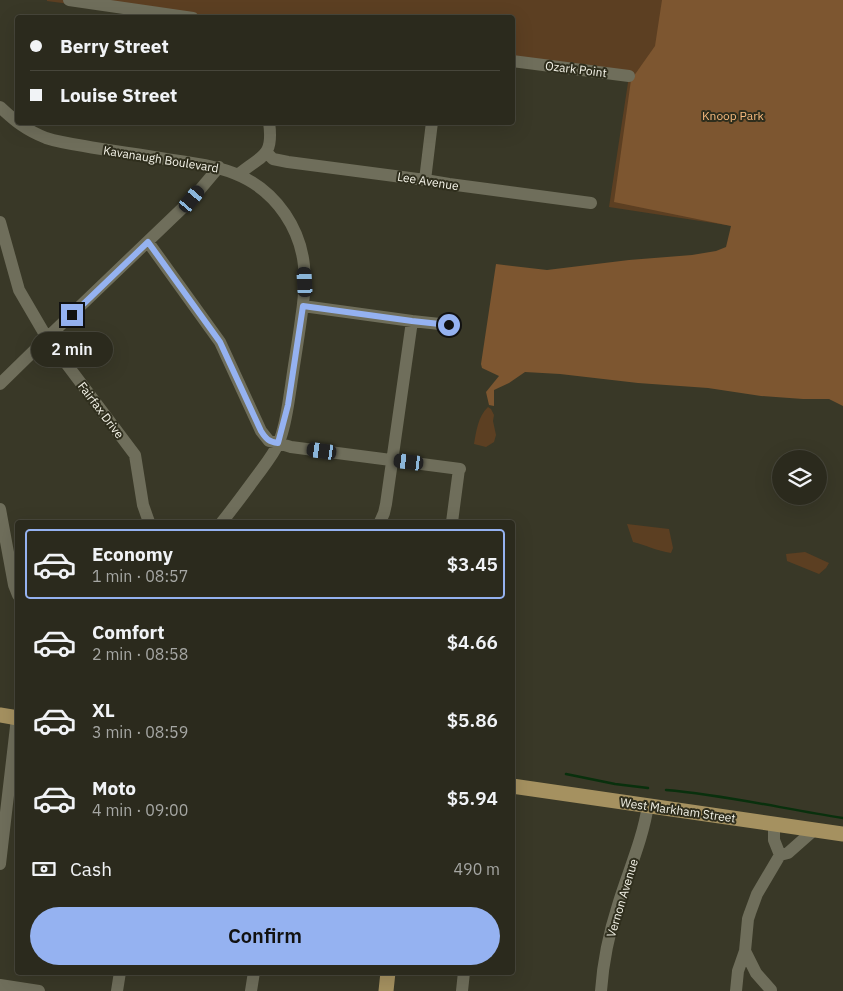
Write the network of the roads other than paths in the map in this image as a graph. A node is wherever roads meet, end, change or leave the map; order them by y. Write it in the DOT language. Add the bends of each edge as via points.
graph roads {
  1 [pos="69,0"];
  2 [pos="178,15"];
  3 [pos="518,61"];
  4 [pos="629,76"];
  5 [pos="0,107"];
  6 [pos="0,120"];
  7 [pos="15,121"];
  8 [pos="15,122"];
  9 [pos="20,125"];
  10 [pos="269,125"];
  11 [pos="432,125"];
  12 [pos="267,153"];
  13 [pos="219,168"];
  14 [pos="239,174"];
  15 [pos="425,180"];
  16 [pos="591,203"];
  17 [pos="0,222"];
  18 [pos="148,242"];
  19 [pos="303,306"];
  20 [pos="412,321"];
  21 [pos="449,325"];
  22 [pos="47,338"];
  23 [pos="0,384"];
  24 [pos="278,443"];
  25 [pos="392,460"];
  26 [pos="0,510"];
  27 [pos="149,520"];
  28 [pos="224,520"];
  29 [pos="381,520"];
  30 [pos="452,520"];
  31 [pos="15,588"];
  32 [pos="0,715"];
  33 [pos="15,718"];
  34 [pos="15,742"];
  35 [pos="515,786"];
  36 [pos="648,805"];
  37 [pos="774,824"];
  38 [pos="814,830"];
  39 [pos="843,834"];
  40 [pos="780,855"];
  41 [pos="0,864"];
  42 [pos="745,950"];
  43 [pos="120,975"];
  44 [pos="254,975"];
  45 [pos="388,975"];
  46 [pos="464,975"];
  47 [pos="0,985"];
  48 [pos="39,991"];
  49 [pos="117,991"];
  50 [pos="251,991"];
  51 [pos="386,991"];
  52 [pos="462,991"];
  53 [pos="601,991"];
  54 [pos="736,991"];
  55 [pos="757,991"];
  56 [pos="772,991"];
  1 -- 2 [label="street"];
  3 -- 4 [label="street, Ozark Point"];
  5 -- 7 [label="street, Kavanaugh Boulevard"];
  6 -- 8 [label="street"];
  9 -- 13 [label="street, Kavanaugh Boulevard" via="58,141"];
  10 -- 12 [label="street"];
  11 -- 15 [label="street"];
  12 -- 14 [label="street"];
  12 -- 15 [label="street, Lee Avenue" via="273,159 288,162"];
  13 -- 14 [label="street, Kavanaugh Boulevard"];
  13 -- 18 [label="street"];
  14 -- 19 [label="street, Kavanaugh Boulevard" via="272,197 295,231 304,265"];
  15 -- 16 [label="street, Lee Avenue"];
  17 -- 22 [label="street, Fairfax Drive" via="19,290"];
  18 -- 22 [label="street"];
  18 -- 24 [label="street" via="220,342 266,439"];
  19 -- 20 [label="street"];
  19 -- 24 [label="street, Kavanaugh Boulevard" via="288,405"];
  20 -- 21 [label="street"];
  20 -- 25 [label="street"];
  22 -- 23 [label="street"];
  22 -- 27 [label="street, Fairfax Drive" via="135,455 143,505"];
  24 -- 25 [label="street"];
  24 -- 28 [label="street, Kavanaugh Boulevard"];
  25 -- 29 [label="street"];
  25 -- 30 [label="street" via="460,469"];
  26 -- 31 [label="street"];
  32 -- 33 [label="main road"];
  34 -- 41 [label="street"];
  35 -- 36 [label="main road, West Markham Street"];
  36 -- 37 [label="main road, West Markham Street"];
  36 -- 53 [label="street, Vernon Avenue" via="611,929"];
  37 -- 38 [label="main road, West Markham Street"];
  37 -- 40 [label="street" via="774,840"];
  38 -- 39 [label="main road, West Markham Street"];
  38 -- 40 [label="street" via="788,853"];
  40 -- 42 [label="street" via="757,894 748,919"];
  42 -- 54 [label="street"];
  42 -- 56 [label="street" via="756,973"];
  43 -- 49 [label="street"];
  44 -- 50 [label="street"];
  45 -- 51 [label="main road"];
  46 -- 52 [label="street"];
  47 -- 48 [label="street"];
  55 -- 56 [label="street"];
}
